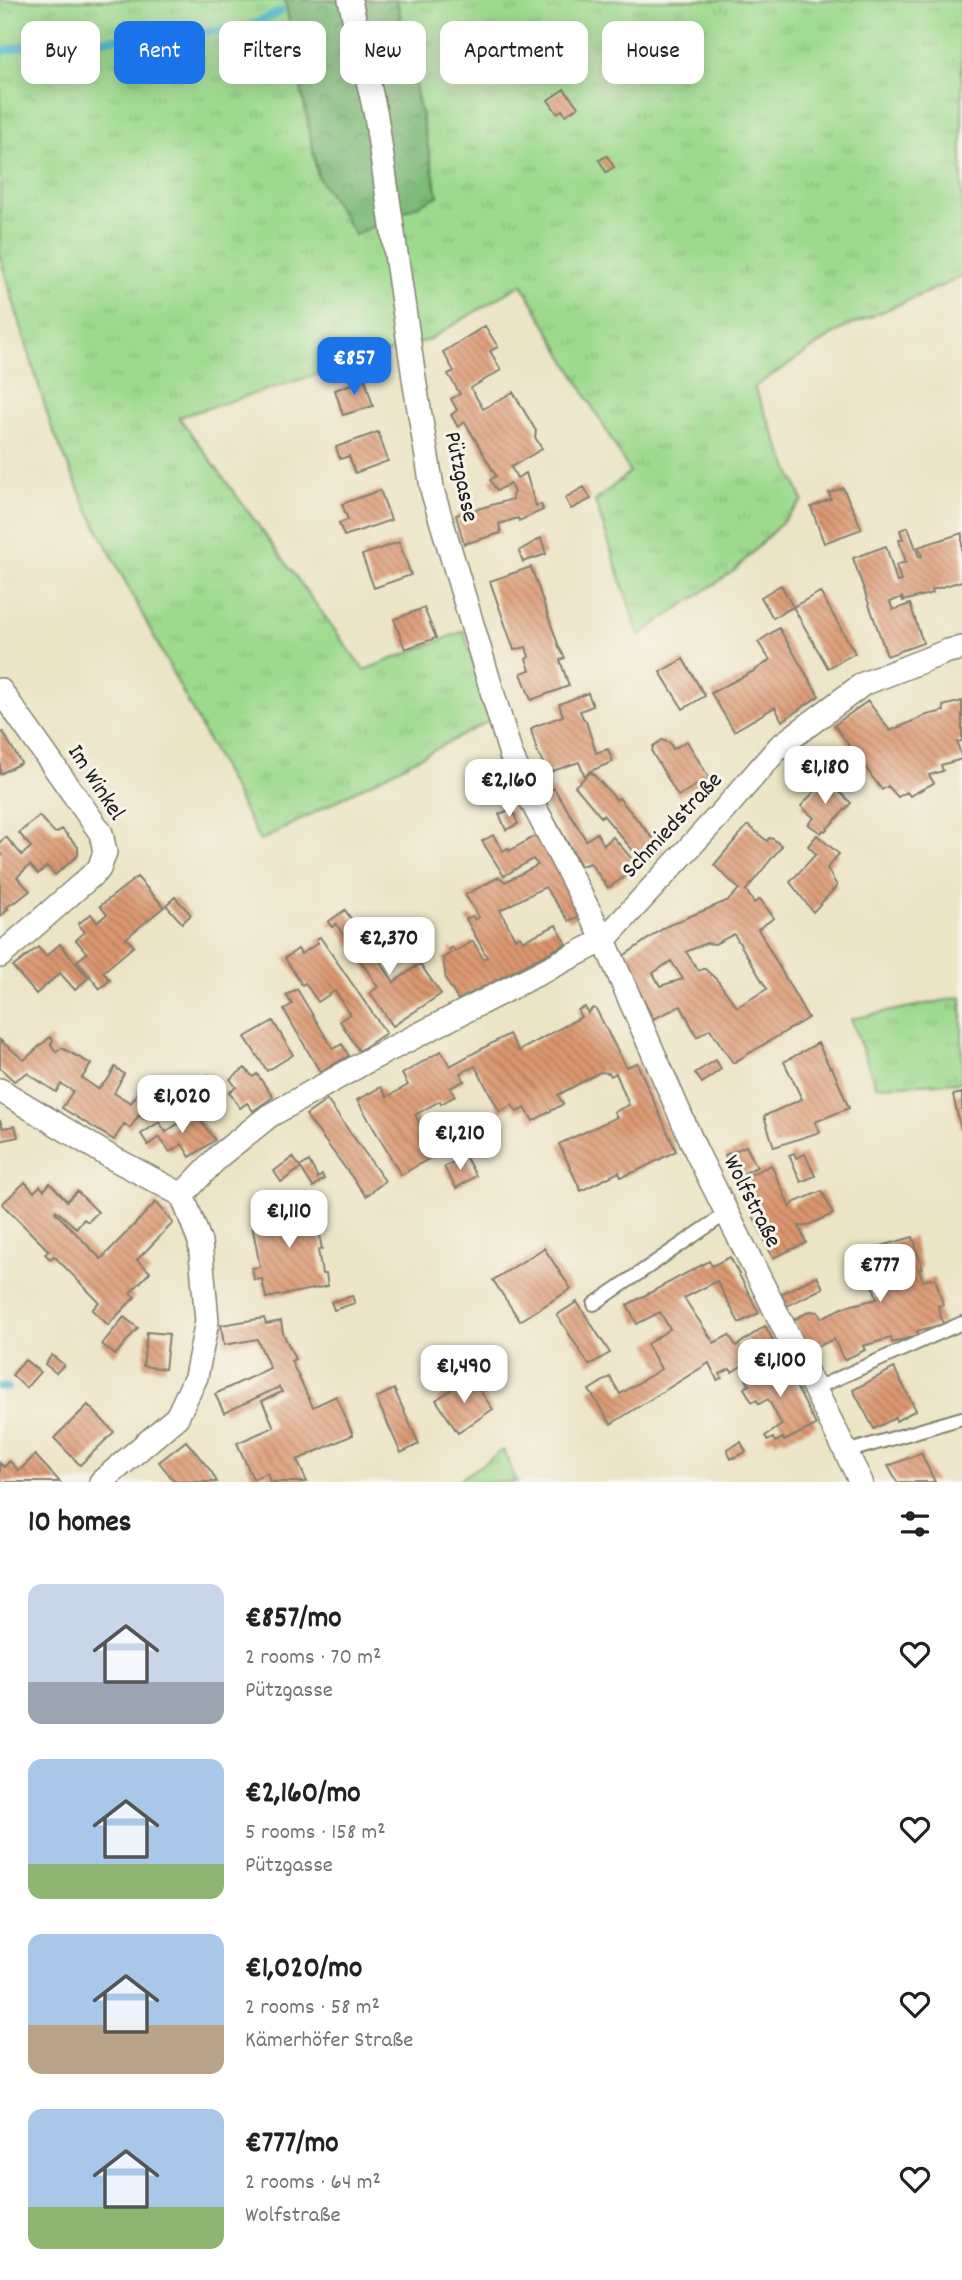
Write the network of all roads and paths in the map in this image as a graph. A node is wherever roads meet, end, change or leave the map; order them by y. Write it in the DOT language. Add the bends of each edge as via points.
graph roads {
  1 [pos="350,0"];
  2 [pos="962,649"];
  3 [pos="0,690"];
  4 [pos="604,940"];
  5 [pos="0,956"];
  6 [pos="0,1090"];
  7 [pos="181,1195"];
  8 [pos="727,1213"];
  9 [pos="594,1304"];
  10 [pos="962,1323"];
  11 [pos="814,1389"];
  12 [pos="962,1418"];
  13 [pos="846,1452"];
  14 [pos="101,1482"];
  15 [pos="861,1482"];
  1 -- 4 [label="street, Pützgasse" via="376,116 433,493 512,755 530,800"];
  2 -- 4 [label="street, Schmiedstraße" via="863,684 779,747"];
  3 -- 5 [label="street, Im Winkel" via="101,833 105,852 99,869"];
  4 -- 7 [label="street" via="269,1116 219,1156"];
  4 -- 8 [label="street, Wolfstraße"];
  6 -- 7 [label="street"];
  7 -- 14 [label="street" via="200,1242 207,1321 196,1377 177,1417"];
  8 -- 9 [label="lane"];
  8 -- 11 [label="street, Wolfstraße"];
  10 -- 11 [label="lane"];
  11 -- 13 [label="street, Wolfstraße"];
  12 -- 13 [label="lane"];
  13 -- 15 [label="street, Wolfstraße"];
}
